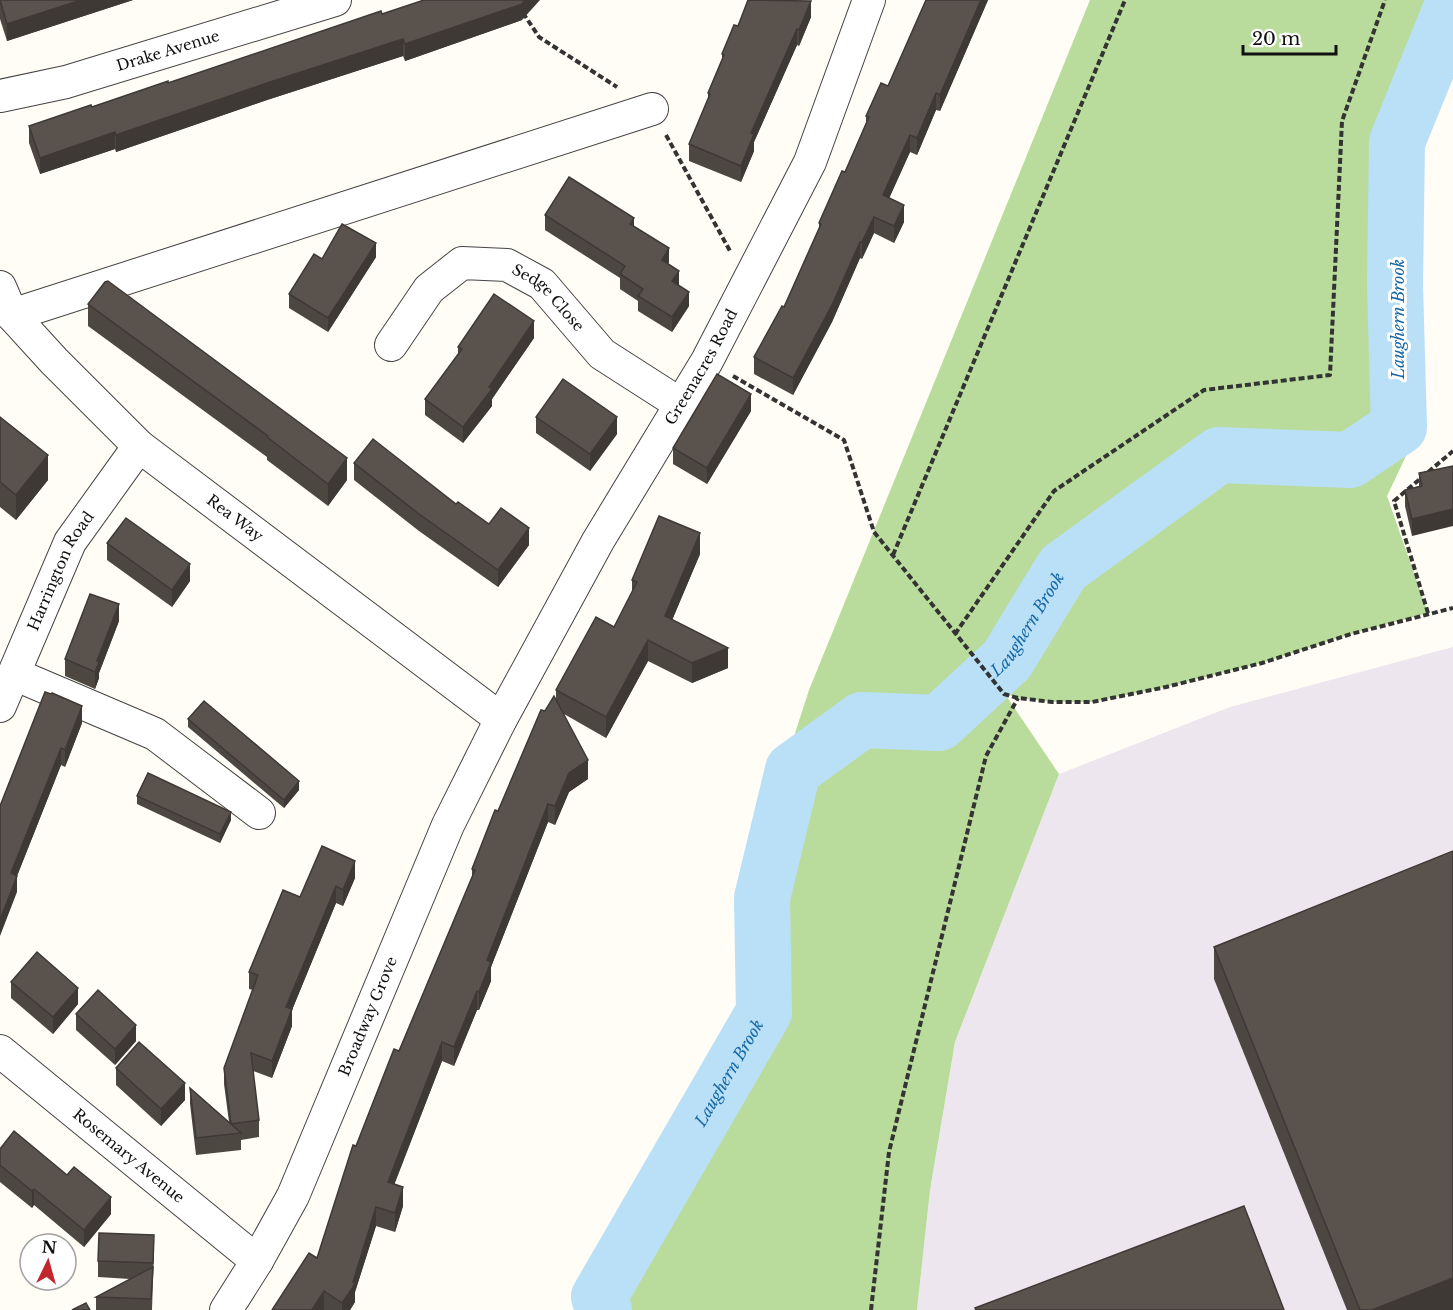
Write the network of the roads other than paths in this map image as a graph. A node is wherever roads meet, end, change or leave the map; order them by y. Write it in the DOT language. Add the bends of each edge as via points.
graph roads {
  1 [pos="335,0"];
  2 [pos="868,0"];
  3 [pos="0,96"];
  4 [pos="652,109"];
  5 [pos="6,301"];
  6 [pos="391,345"];
  7 [pos="680,404"];
  8 [pos="139,446"];
  9 [pos="14,674"];
  10 [pos="0,706"];
  11 [pos="501,719"];
  12 [pos="259,813"];
  13 [pos="0,1051"];
  14 [pos="257,1261"];
  15 [pos="226,1310"];
  1 -- 3 [label="street, Drake Avenue" via="66,82"];
  2 -- 7 [label="street, Greenacres Road" via="810,162 707,361"];
  4 -- 5 [label="street"];
  5 -- 8 [label="street, Rea Way" via="54,361"];
  6 -- 7 [label="street, Sedge Close" via="429,289 462,263 507,265 542,284 602,354"];
  7 -- 11 [label="street, Greenacres Road" via="598,540"];
  8 -- 9 [label="street, Harrington Road" via="70,542"];
  8 -- 11 [label="street, Rea Way"];
  9 -- 10 [label="street, Harrington Road"];
  9 -- 12 [label="street" via="155,734"];
  11 -- 14 [label="street, Broadway Grove" via="448,825 293,1196"];
  13 -- 14 [label="street, Rosemary Avenue"];
  14 -- 15 [label="street, Broadway Grove"];
}
